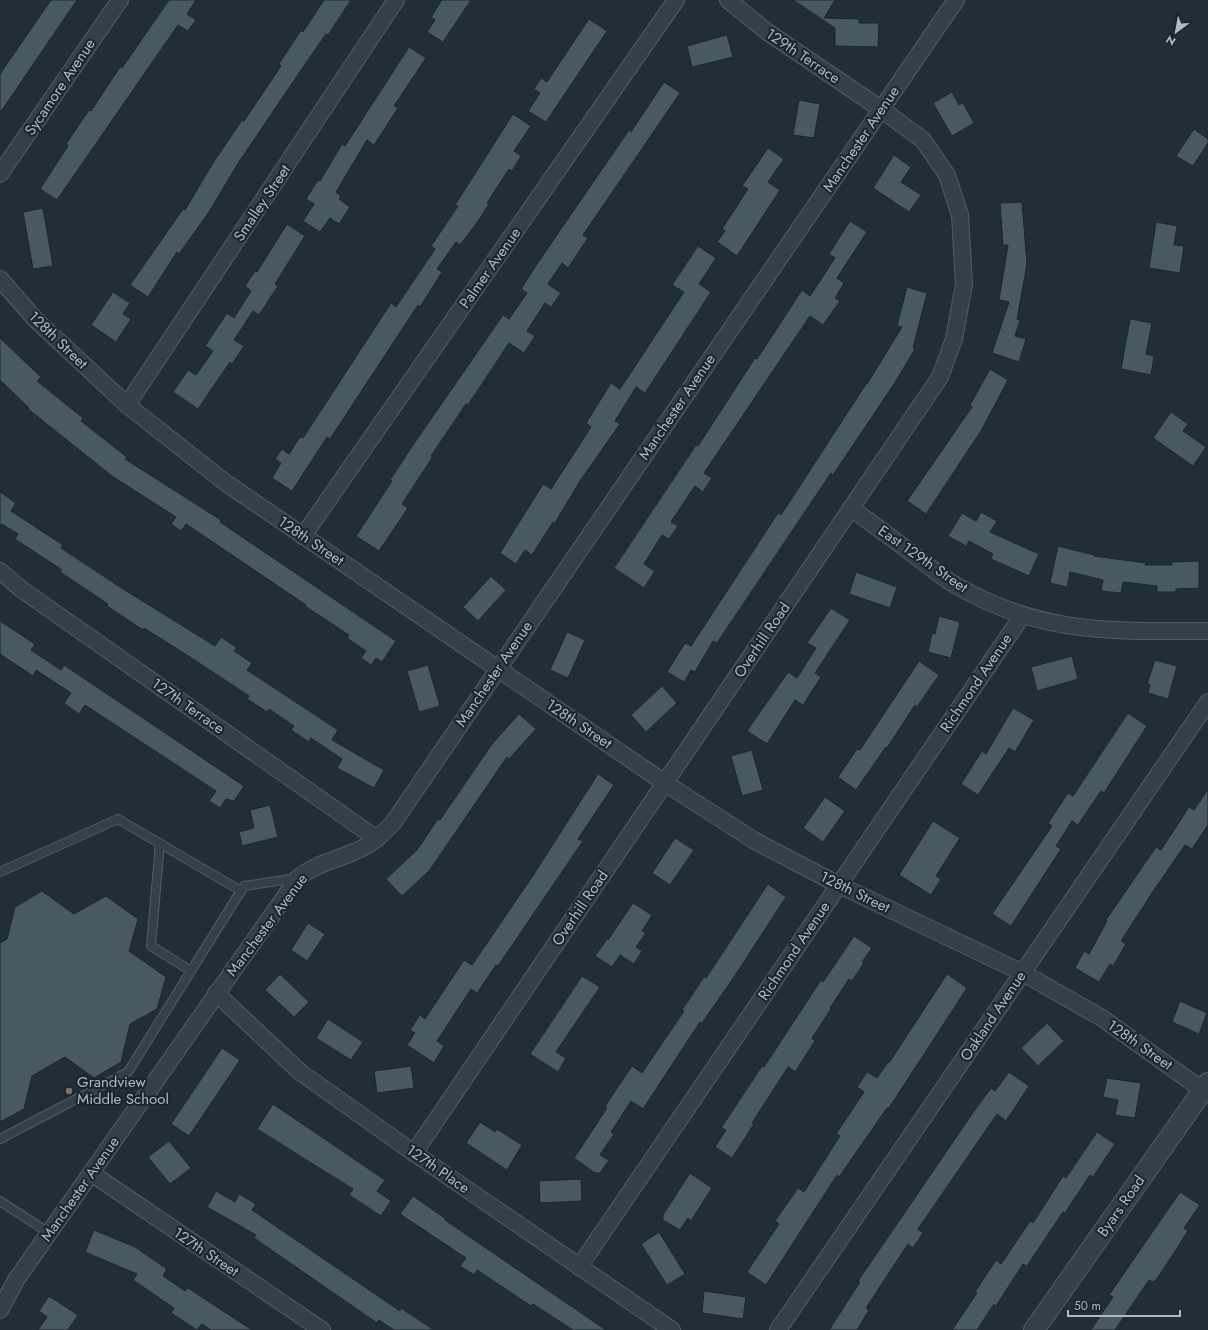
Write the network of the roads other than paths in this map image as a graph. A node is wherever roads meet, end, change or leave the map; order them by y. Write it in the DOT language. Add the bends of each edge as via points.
graph roads {
  1 [pos="120,0"];
  2 [pos="396,0"];
  3 [pos="676,0"];
  4 [pos="728,0"];
  5 [pos="956,0"];
  6 [pos="881,109"];
  7 [pos="0,174"];
  8 [pos="0,279"];
  9 [pos="127,405"];
  10 [pos="852,509"];
  11 [pos="303,536"];
  12 [pos="0,571"];
  13 [pos="1022,616"];
  14 [pos="1208,631"];
  15 [pos="498,669"];
  16 [pos="1208,702"];
  17 [pos="665,783"];
  18 [pos="377,839"];
  19 [pos="160,843"];
  20 [pos="0,872"];
  21 [pos="298,878"];
  22 [pos="838,885"];
  23 [pos="241,891"];
  24 [pos="191,971"];
  25 [pos="1023,973"];
  26 [pos="216,993"];
  27 [pos="1206,1089"];
  28 [pos="0,1139"];
  29 [pos="414,1153"];
  30 [pos="91,1173"];
  31 [pos="0,1201"];
  32 [pos="49,1233"];
  33 [pos="579,1267"];
  34 [pos="0,1310"];
  35 [pos="322,1330"];
  36 [pos="672,1330"];
  37 [pos="778,1330"];
  38 [pos="1034,1330"];
  1 -- 7 [label="street, Sycamore Avenue"];
  2 -- 9 [label="street, Smalley Street"];
  3 -- 11 [label="street, Palmer Avenue"];
  4 -- 6 [label="street, 129th Terrace" via="766,31"];
  5 -- 6 [label="street, Manchester Avenue"];
  6 -- 10 [label="street, Overhill Road" via="923,140 947,175 960,214 964,284 954,339 940,377"];
  6 -- 15 [label="street, Manchester Avenue"];
  8 -- 9 [label="street, 128th Street" via="36,320"];
  9 -- 11 [label="street, 128th Street" via="226,483"];
  10 -- 13 [label="street, East 129th Street" via="951,582 990,603"];
  10 -- 17 [label="street, Overhill Road"];
  11 -- 15 [label="street, 128th Street"];
  12 -- 18 [label="street, 127th Terrace" via="21,589"];
  13 -- 14 [label="street, East 129th Street" via="1063,626 1113,631"];
  13 -- 22 [label="street, Richmond Avenue"];
  15 -- 17 [label="street, 128th Street"];
  15 -- 18 [label="street, Manchester Avenue" via="393,823"];
  16 -- 25 [label="street, Oakland Avenue"];
  17 -- 22 [label="street, 128th Street" via="754,841"];
  17 -- 29 [label="street, Overhill Road"];
  18 -- 21 [label="street, Manchester Avenue" via="358,850 309,869"];
  19 -- 20 [label="lane" via="118,819"];
  19 -- 23 [label="lane"];
  19 -- 24 [label="lane" via="151,946"];
  21 -- 23 [label="lane" via="244,886"];
  21 -- 26 [label="street, Manchester Avenue"];
  22 -- 25 [label="street, 128th Street"];
  22 -- 33 [label="street, Richmond Avenue"];
  23 -- 24 [label="lane"];
  24 -- 28 [label="lane" via="128,1072"];
  25 -- 27 [label="street, 128th Street" via="1102,1018"];
  25 -- 37 [label="street, Oakland Avenue"];
  26 -- 29 [label="street, 127th Place" via="300,1072"];
  26 -- 30 [label="street, Manchester Avenue"];
  27 -- 38 [label="street, Byars Road"];
  29 -- 33 [label="street, 127th Place"];
  30 -- 32 [label="street, Manchester Avenue"];
  30 -- 35 [label="street, 127th Street"];
  31 -- 32 [label="lane"];
  32 -- 34 [label="street, Manchester Avenue" via="16,1280"];
  33 -- 36 [label="street, 127th Place"];
}
